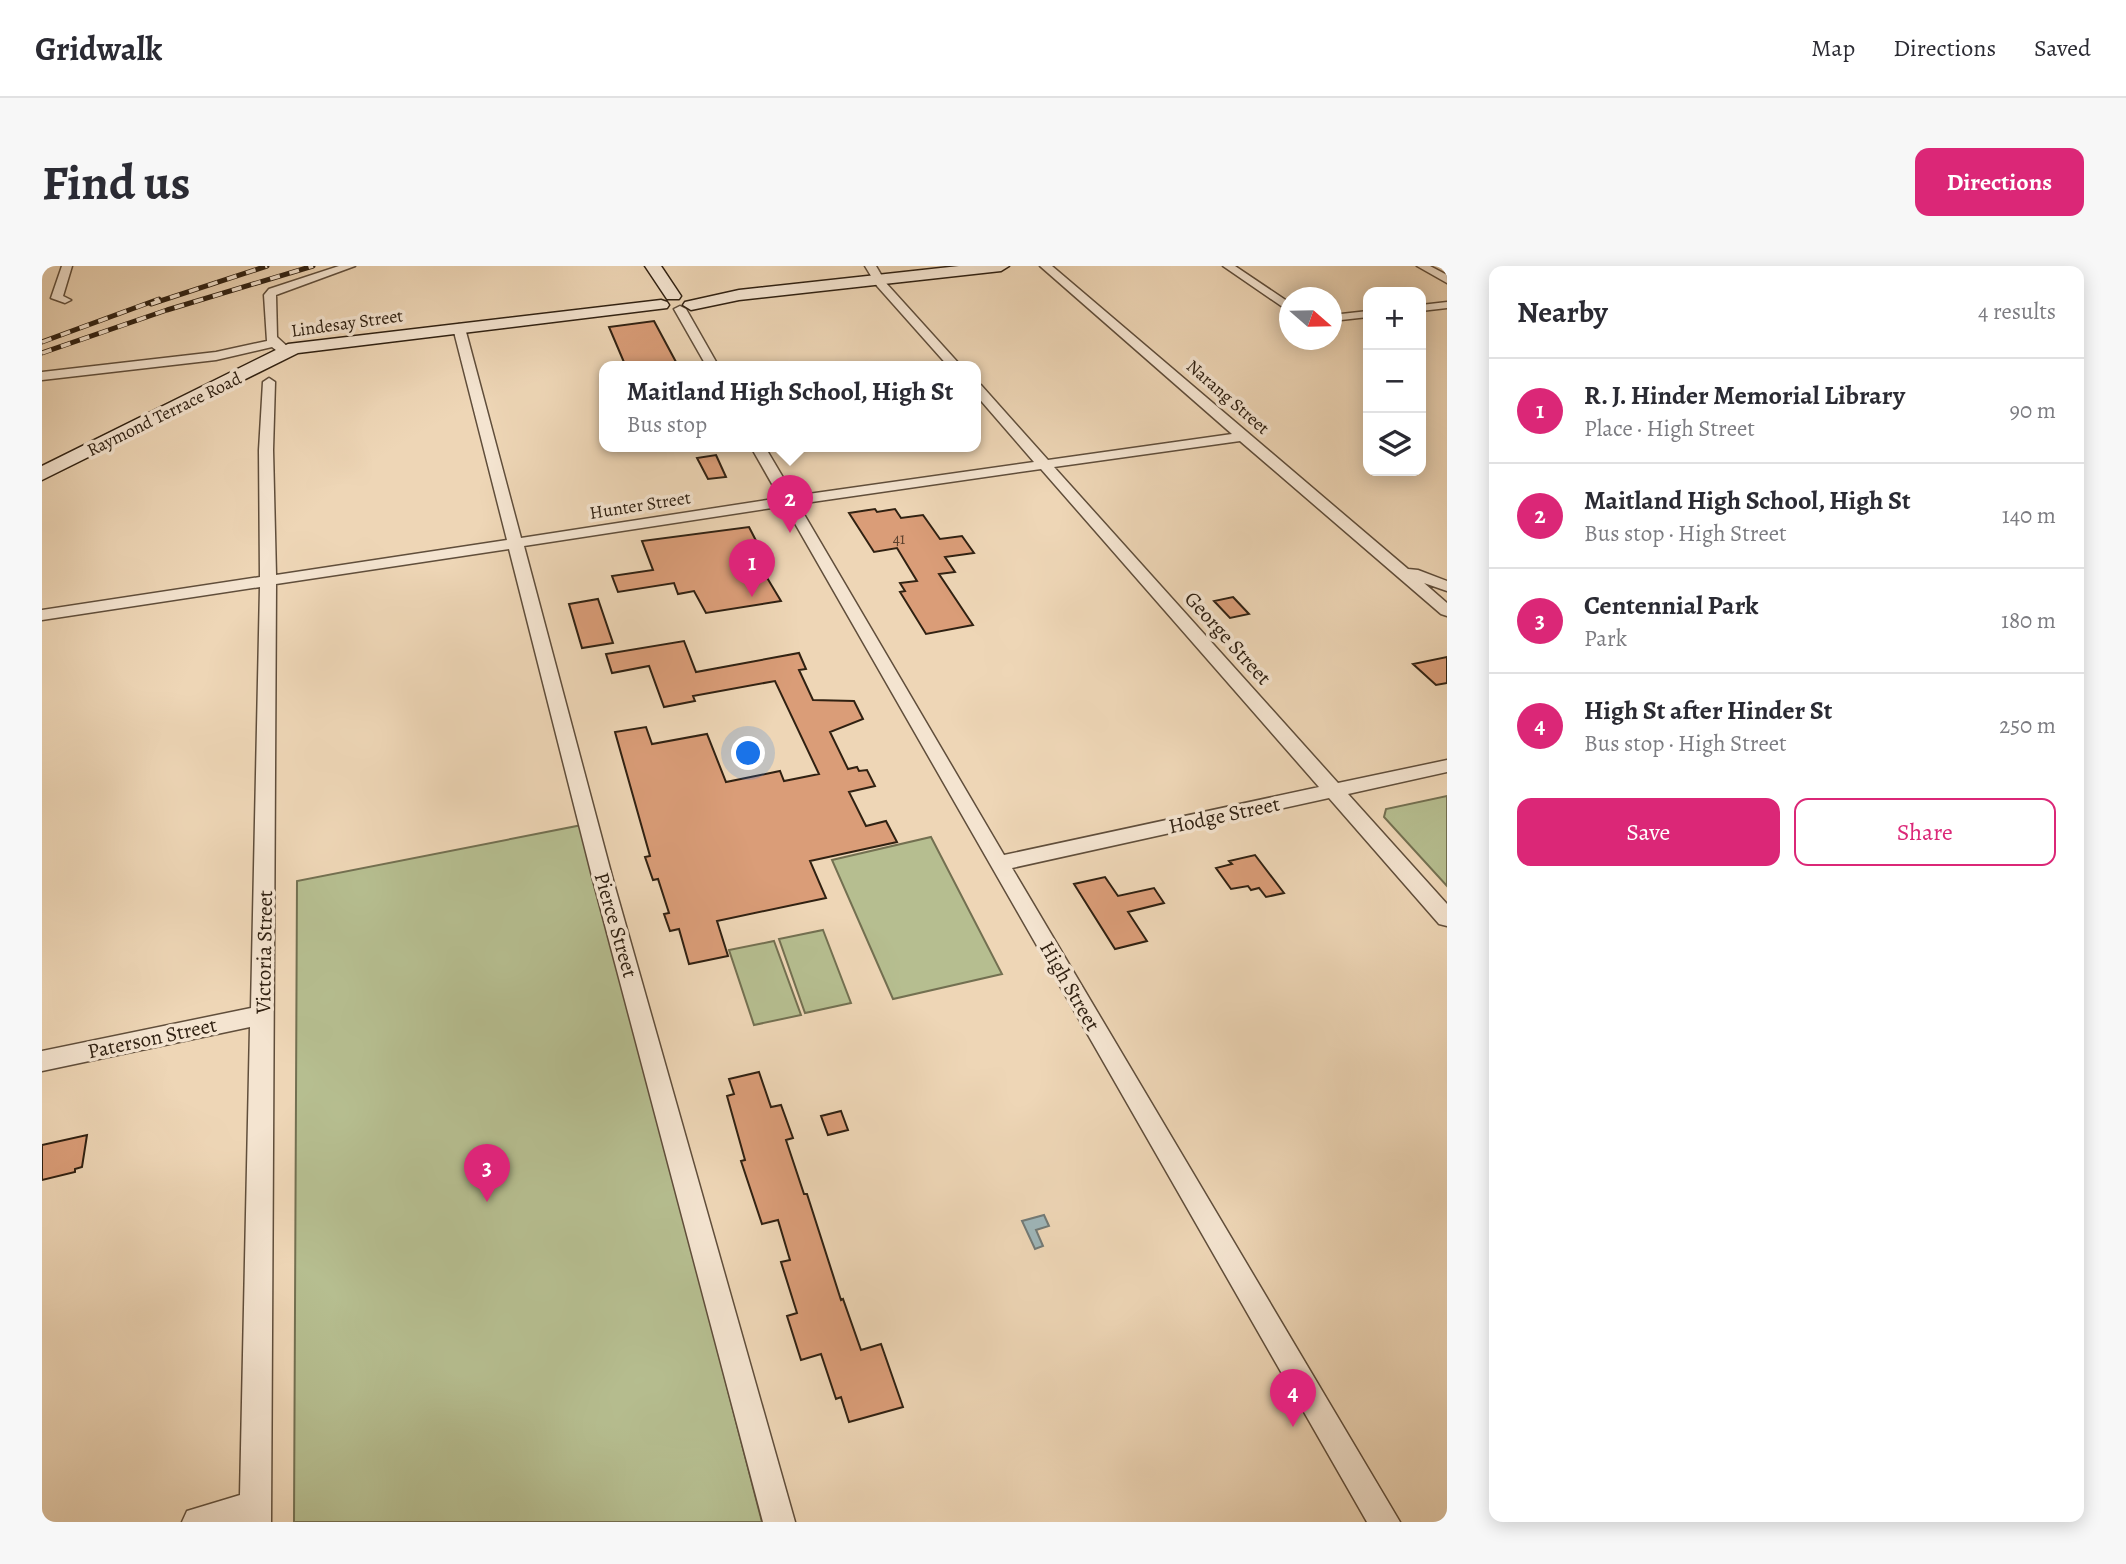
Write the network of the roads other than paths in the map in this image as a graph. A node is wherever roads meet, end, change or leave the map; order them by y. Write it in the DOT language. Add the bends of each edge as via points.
graph roads {
  1 [pos="67,266"];
  2 [pos="350,266"];
  3 [pos="653,266"];
  4 [pos="1001,266"];
  5 [pos="1045,266"];
  6 [pos="1228,266"];
  7 [pos="1422,266"];
  8 [pos="875,273"];
  9 [pos="1447,280"];
  10 [pos="65,300"];
  11 [pos="1279,301"];
  12 [pos="678,302"];
  13 [pos="1447,304"];
  14 [pos="1426,307"];
  15 [pos="1363,315"];
  16 [pos="1342,317"];
  17 [pos="458,327"];
  18 [pos="279,347"];
  19 [pos="710,361"];
  20 [pos="951,361"];
  21 [pos="42,376"];
  22 [pos="269,382"];
  23 [pos="981,395"];
  24 [pos="1244,436"];
  25 [pos="761,452"];
  26 [pos="1044,465"];
  27 [pos="42,474"];
  28 [pos="789,502"];
  29 [pos="516,543"];
  30 [pos="1386,559"];
  31 [pos="268,580"];
  32 [pos="1447,586"];
  33 [pos="1447,611"];
  34 [pos="42,615"];
  35 [pos="1447,766"];
  36 [pos="1334,791"];
  37 [pos="1000,863"];
  38 [pos="1447,918"];
  39 [pos="263,1015"];
  40 [pos="42,1061"];
  41 [pos="255,1514"];
  42 [pos="198,1522"];
  43 [pos="779,1522"];
  44 [pos="1384,1522"];
  1 -- 10 [label="street" via="57,298"];
  2 -- 18 [label="street" via="273,291 271,333"];
  3 -- 12 [label="main road"];
  4 -- 8 [label="main road, Lindesay Street"];
  5 -- 24 [label="street, Narang Street"];
  6 -- 11 [label="street"];
  7 -- 9 [label="street"];
  8 -- 12 [label="main road, Lindesay Street"];
  8 -- 20 [label="street"];
  12 -- 17 [label="main road, Lindesay Street"];
  12 -- 19 [label="street"];
  13 -- 14 [label="street"];
  15 -- 16 [label="street"];
  17 -- 18 [label="main road, Lindesay Street"];
  17 -- 29 [label="street, Pierce Street"];
  18 -- 21 [label="street, Lindesay Street"];
  18 -- 27 [label="main road, Raymond Terrace Road" via="233,380"];
  22 -- 31 [label="street, Victoria Street"];
  23 -- 26 [label="street, George Street"];
  24 -- 26 [label="street, Hunter Street"];
  24 -- 30 [label="street, Narang Street"];
  25 -- 28 [label="street, High Street"];
  26 -- 28 [label="street, Hunter Street"];
  26 -- 36 [label="street, George Street"];
  28 -- 29 [label="street, Hunter Street"];
  28 -- 37 [label="street, High Street"];
  29 -- 31 [label="street, Hunter Street"];
  29 -- 43 [label="street, Pierce Street"];
  30 -- 32 [label="street, Narang Street"];
  30 -- 33 [label="street, Narang Street"];
  31 -- 34 [label="street, Hunter Street"];
  31 -- 39 [label="street, Victoria Street"];
  35 -- 36 [label="street, Hodge Street"];
  36 -- 37 [label="street, Hodge Street"];
  36 -- 38 [label="street, George Street"];
  37 -- 44 [label="street, High Street"];
  39 -- 40 [label="street, Paterson Street"];
  39 -- 41 [label="street, Victoria Street"];
  41 -- 42 [label="street"];
}
